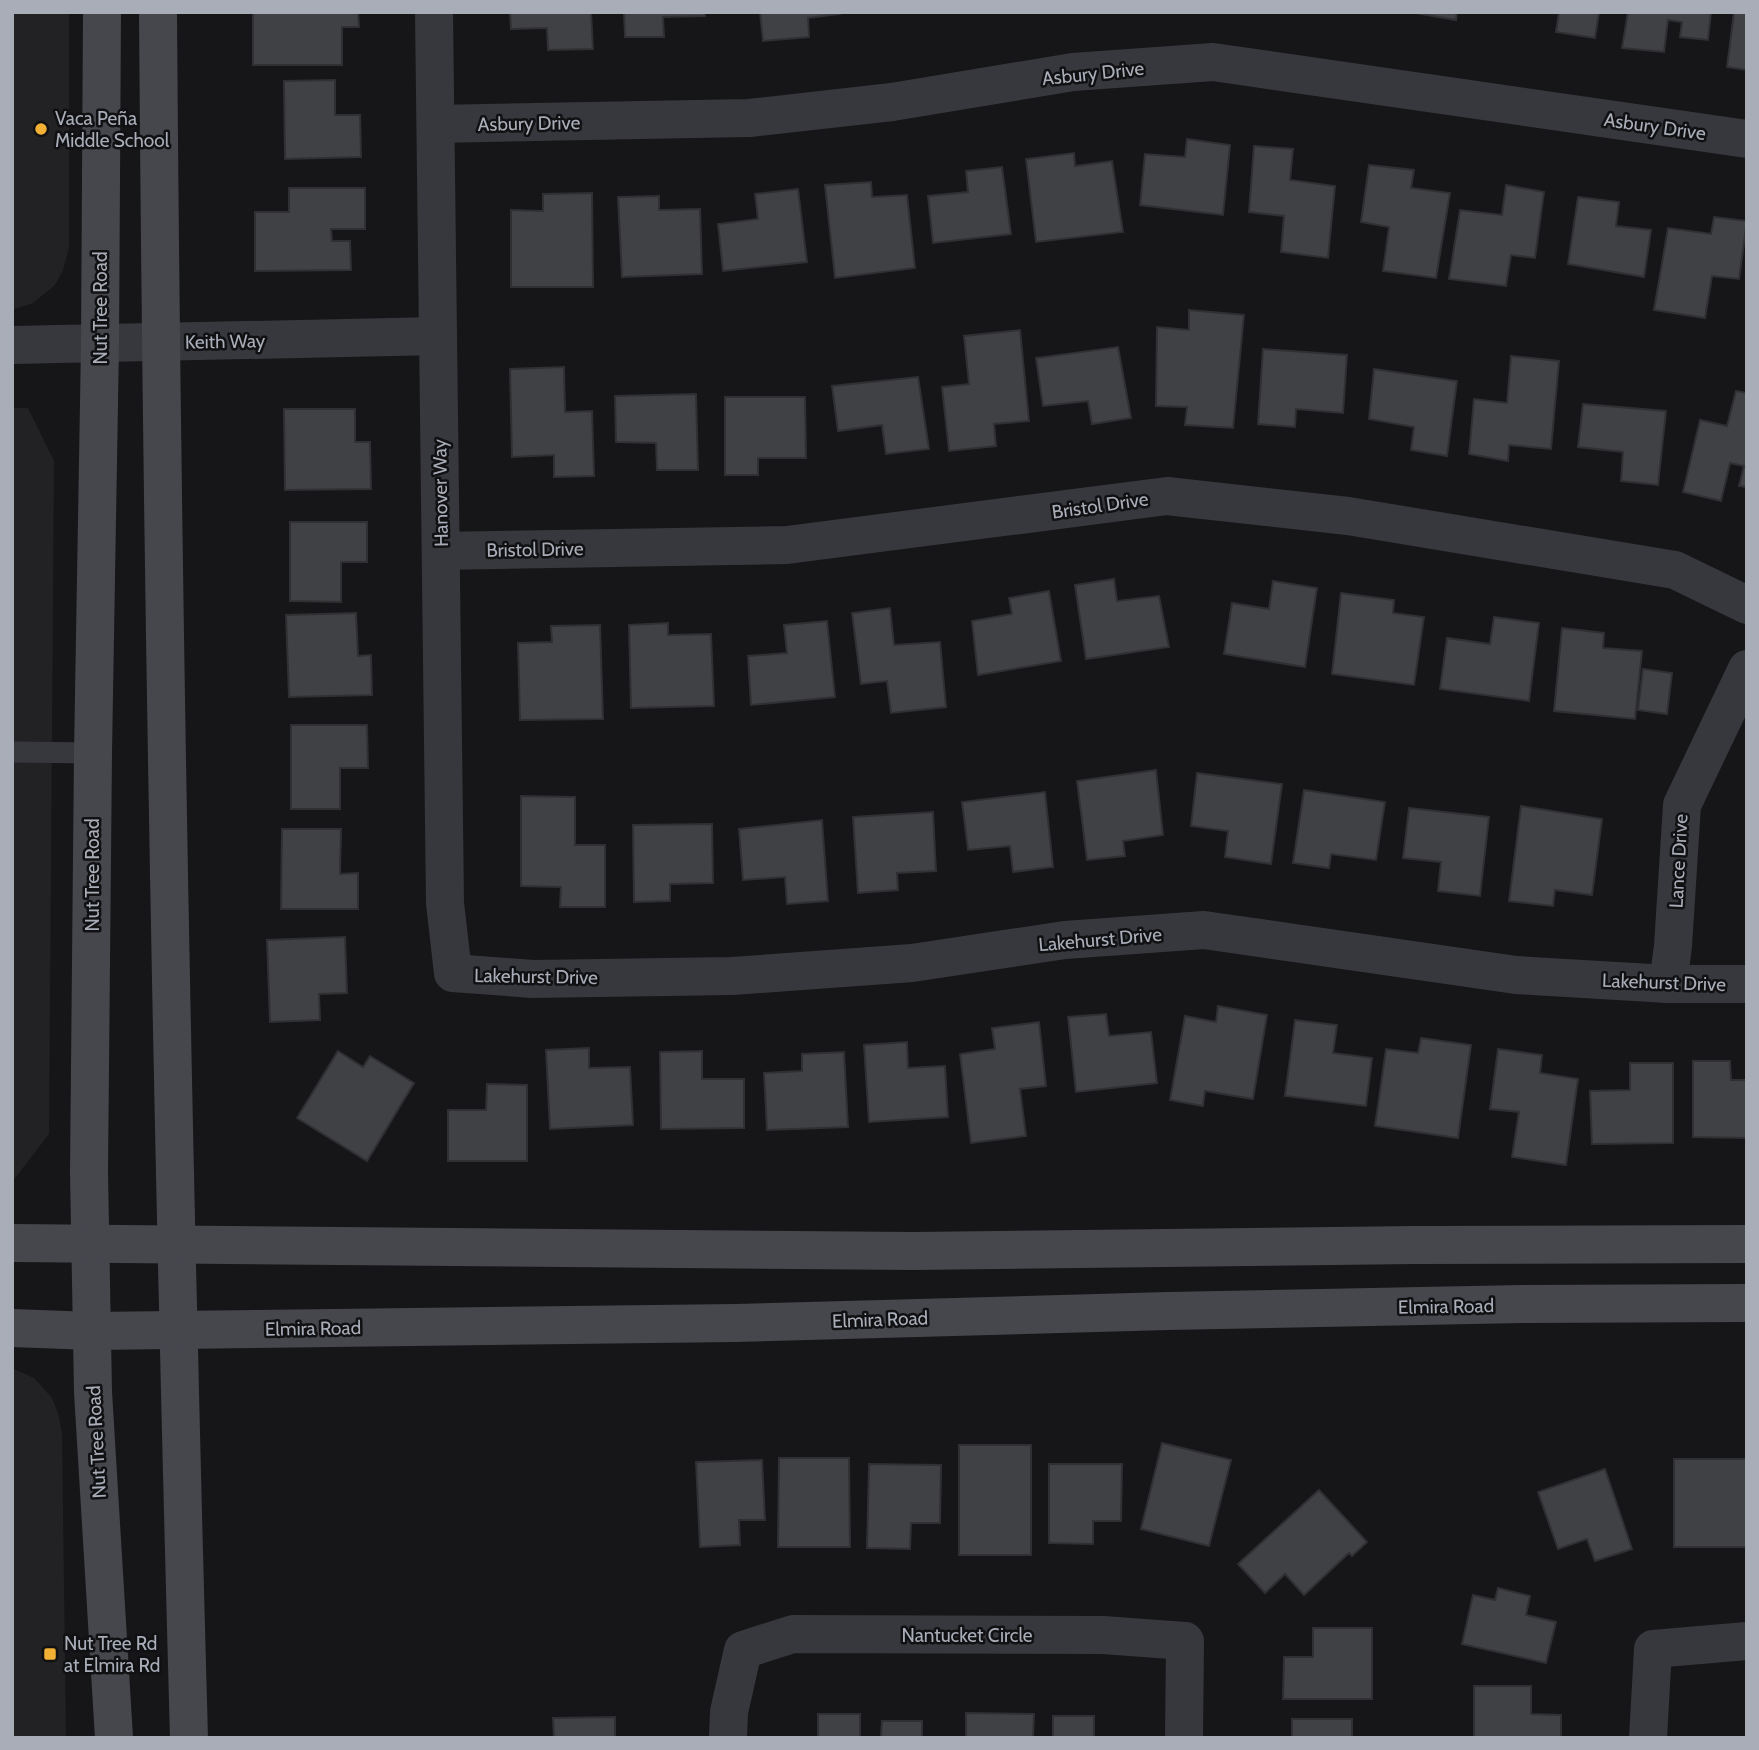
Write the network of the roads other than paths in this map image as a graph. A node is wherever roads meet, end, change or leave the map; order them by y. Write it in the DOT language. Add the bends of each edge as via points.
graph roads {
  1 [pos="102,12"];
  2 [pos="158,12"];
  3 [pos="434,12"];
  4 [pos="436,124"];
  5 [pos="1747,139"];
  6 [pos="438,336"];
  7 [pos="160,342"];
  8 [pos="100,344"];
  9 [pos="12,345"];
  10 [pos="441,551"];
  11 [pos="1747,605"];
  12 [pos="1747,669"];
  13 [pos="12,751"];
  14 [pos="93,753"];
  15 [pos="453,973"];
  16 [pos="1668,984"];
  17 [pos="1747,984"];
  18 [pos="12,1243"];
  19 [pos="91,1244"];
  20 [pos="177,1244"];
  21 [pos="1747,1244"];
  22 [pos="1747,1303"];
  23 [pos="12,1328"];
  24 [pos="177,1330"];
  25 [pos="92,1331"];
  26 [pos="1747,1641"];
  27 [pos="114,1738"];
  28 [pos="189,1738"];
  29 [pos="728,1738"];
  30 [pos="1184,1738"];
  31 [pos="1648,1738"];
  1 -- 8 [label="main road, Nut Tree Road"];
  2 -- 7 [label="main road"];
  3 -- 4 [label="street, Hanover Way"];
  4 -- 5 [label="street, Asbury Drive" via="749,118 892,102 1073,72 1213,62"];
  4 -- 6 [label="street, Hanover Way"];
  6 -- 7 [label="street, Keith Way"];
  6 -- 10 [label="street, Hanover Way"];
  7 -- 8 [label="street, Keith Way"];
  7 -- 20 [label="main road"];
  8 -- 9 [label="street, Keith Way"];
  8 -- 14 [label="main road, Nut Tree Road"];
  10 -- 11 [label="street, Bristol Drive" via="787,545 1167,496 1348,516 1675,570"];
  10 -- 15 [label="street, Hanover Way" via="444,903"];
  12 -- 16 [label="street, Lance Drive" via="1682,805"];
  13 -- 14 [label="lane"];
  14 -- 19 [label="main road, Nut Tree Road"];
  15 -- 16 [label="street, Lakehurst Drive" via="533,979 732,976 912,963 1065,940 1204,930 1516,975"];
  16 -- 17 [label="street, Lakehurst Drive"];
  18 -- 19 [label="main road"];
  19 -- 20 [label="main road"];
  19 -- 25 [label="main road, Nut Tree Road"];
  20 -- 21 [label="main road" via="899,1251"];
  20 -- 24 [label="main road"];
  22 -- 24 [label="main road, Elmira Road"];
  23 -- 25 [label="main road, Elmira Road"];
  24 -- 25 [label="main road, Elmira Road"];
  24 -- 28 [label="main road"];
  25 -- 27 [label="main road, Nut Tree Road"];
  26 -- 31 [label="street" via="1653,1649"];
  29 -- 30 [label="street, Nantucket Circle" via="743,1650 793,1634 1103,1635 1185,1641"];
}
